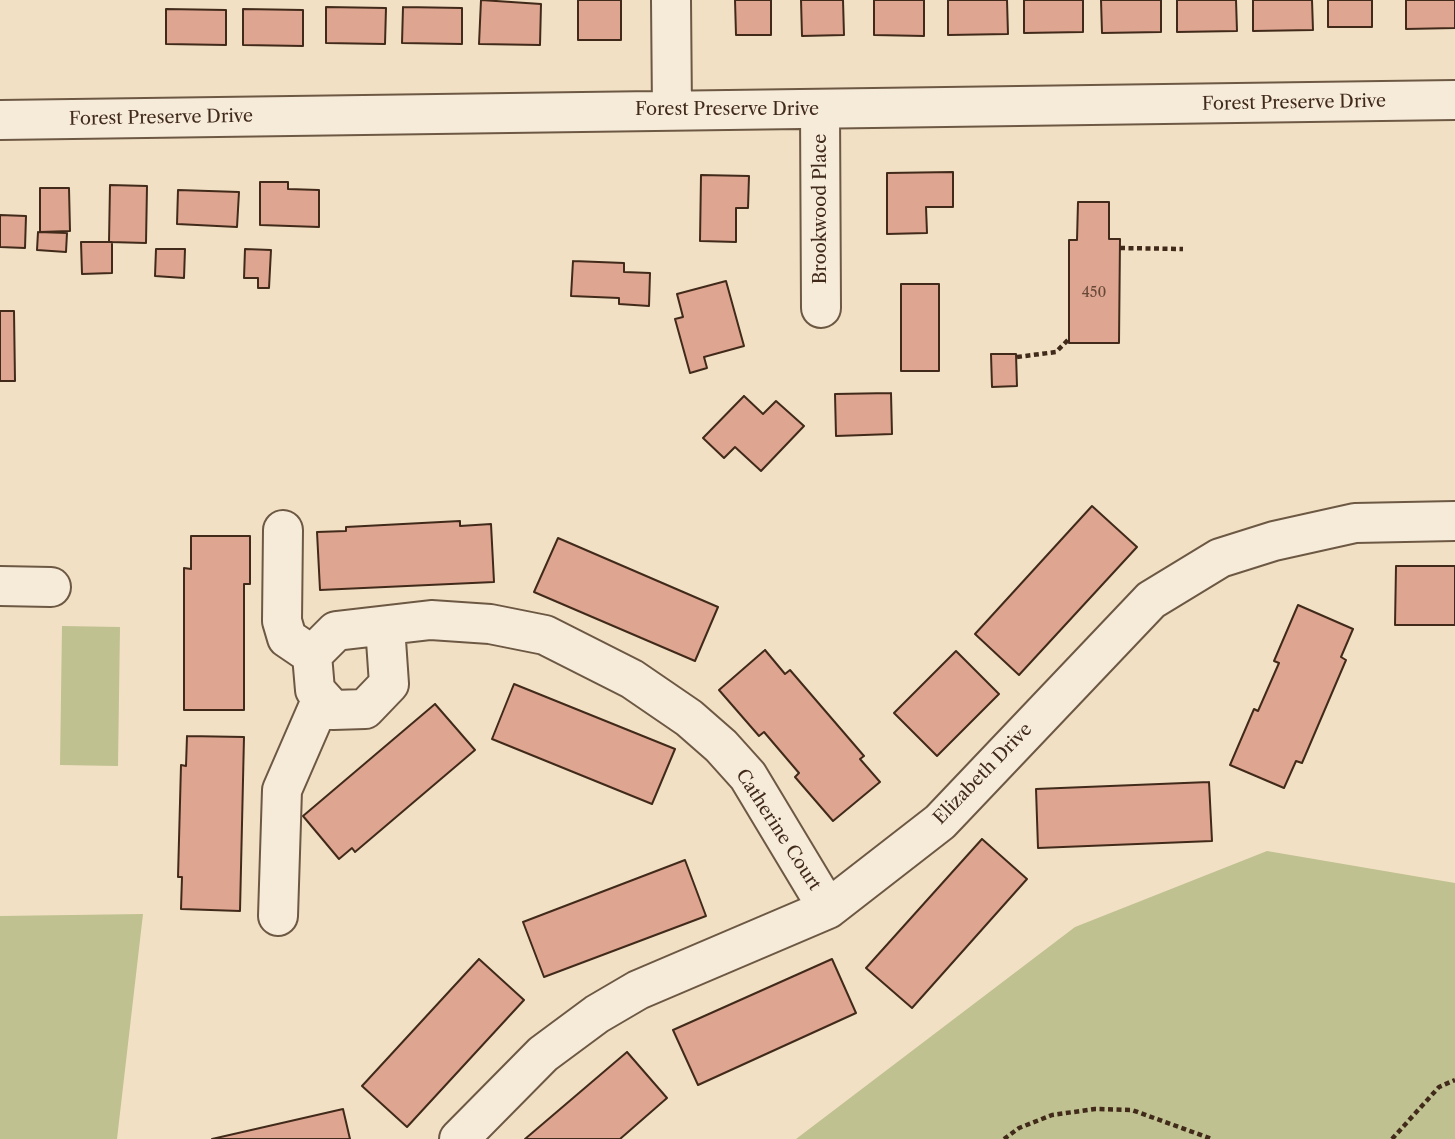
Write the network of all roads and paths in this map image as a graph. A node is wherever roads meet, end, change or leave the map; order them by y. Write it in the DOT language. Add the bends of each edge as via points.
graph roads {
  1 [pos="671,0"];
  2 [pos="1455,100"];
  3 [pos="672,110"];
  4 [pos="820,110"];
  5 [pos="0,120"];
  6 [pos="1120,248"];
  7 [pos="1183,249"];
  8 [pos="821,308"];
  9 [pos="1069,339"];
  10 [pos="1017,357"];
  11 [pos="1455,521"];
  12 [pos="283,530"];
  13 [pos="0,586"];
  14 [pos="51,587"];
  15 [pos="385,626"];
  16 [pos="312,655"];
  17 [pos="322,698"];
  18 [pos="828,909"];
  19 [pos="278,916"];
  20 [pos="1455,1080"];
  21 [pos="459,1139"];
  22 [pos="1004,1139"];
  23 [pos="1212,1139"];
  24 [pos="1392,1139"];
  1 -- 3 [label="street"];
  2 -- 4 [label="street, Forest Preserve Drive"];
  3 -- 4 [label="street, Forest Preserve Drive"];
  3 -- 5 [label="street, Forest Preserve Drive"];
  4 -- 8 [label="street, Brookwood Place"];
  6 -- 7 [label="path"];
  9 -- 10 [label="path" via="1056,352"];
  11 -- 18 [label="street, Elizabeth Drive" via="1355,523 1274,541 1220,558 1152,600 940,822"];
  12 -- 16 [label="street" via="282,621 287,638"];
  13 -- 14 [label="street"];
  15 -- 16 [label="street, Catherine Court" via="336,631"];
  15 -- 17 [label="street" via="390,684 366,709 333,710"];
  15 -- 18 [label="street, Catherine Court" via="431,620 491,624 545,635 632,679 689,718 748,776"];
  16 -- 17 [label="street" via="315,690"];
  17 -- 19 [label="street" via="282,790"];
  18 -- 21 [label="street, Elizabeth Drive" via="638,990 597,1014 543,1054"];
  20 -- 24 [label="path" via="1439,1087"];
  22 -- 23 [label="path" via="1052,1115 1095,1109 1132,1110"];
}
